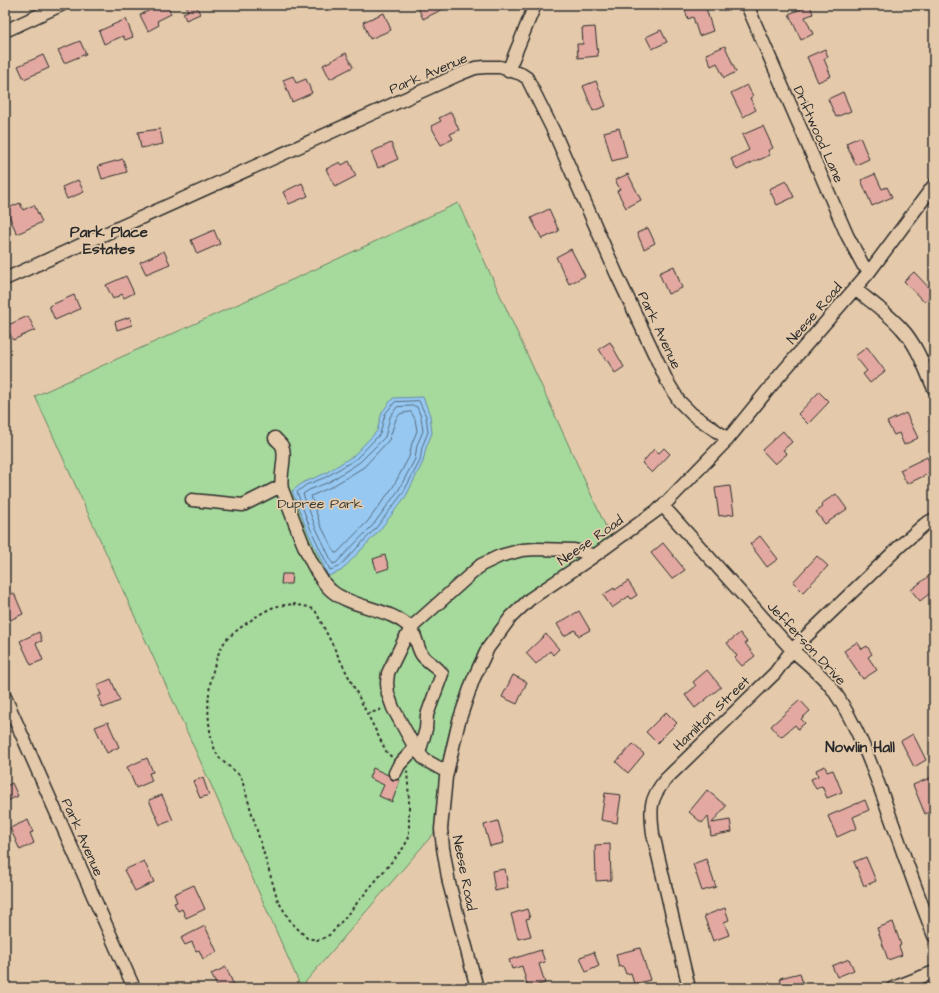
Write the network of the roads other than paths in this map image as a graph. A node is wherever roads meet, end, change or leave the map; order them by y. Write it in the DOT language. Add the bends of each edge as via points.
graph roads {
  1 [pos="61,5"];
  2 [pos="536,5"];
  3 [pos="747,5"];
  4 [pos="5,31"];
  5 [pos="508,71"];
  6 [pos="934,185"];
  7 [pos="870,271"];
  8 [pos="5,280"];
  9 [pos="855,289"];
  10 [pos="934,389"];
  11 [pos="275,438"];
  12 [pos="728,438"];
  13 [pos="281,486"];
  14 [pos="192,500"];
  15 [pos="663,506"];
  16 [pos="934,519"];
  17 [pos="594,556"];
  18 [pos="411,628"];
  19 [pos="792,650"];
  20 [pos="5,697"];
  21 [pos="417,750"];
  22 [pos="397,769"];
  23 [pos="447,772"];
  24 [pos="934,936"];
  25 [pos="934,972"];
  26 [pos="134,988"];
  27 [pos="477,988"];
  28 [pos="689,988"];
  29 [pos="893,988"];
  1 -- 4 [label="street"];
  2 -- 5 [label="street"];
  3 -- 7 [label="street, Driftwood Lane" via="847,235 863,265"];
  5 -- 8 [label="street, Park Avenue" via="485,67 460,74"];
  5 -- 12 [label="street, Park Avenue" via="527,78 667,381 679,401 692,414"];
  6 -- 7 [label="street, Neese Road"];
  7 -- 9 [label="street, Neese Road"];
  9 -- 10 [label="street" via="903,330 912,342"];
  9 -- 12 [label="street, Neese Road"];
  11 -- 13 [label="street" via="282,445 284,452"];
  12 -- 15 [label="street, Neese Road"];
  13 -- 14 [label="street" via="243,505"];
  13 -- 18 [label="street" via="314,566 332,592 345,600 401,621"];
  15 -- 17 [label="street, Neese Road"];
  15 -- 19 [label="street, Jefferson Drive"];
  16 -- 19 [label="street, Hamilton Street" via="901,545"];
  17 -- 18 [label="street" via="574,550 537,549 500,556 482,565"];
  17 -- 23 [label="street, Neese Road" via="530,599 511,616 488,648 458,721"];
  18 -- 21 [label="street" via="388,673 387,683 393,708"];
  18 -- 21 [label="street" via="423,657 442,674"];
  19 -- 24 [label="street, Jefferson Drive" via="831,688 860,737"];
  19 -- 28 [label="street, Hamilton Street" via="775,673 666,779 653,798 651,814 654,834"];
  20 -- 26 [label="street, Park Avenue"];
  21 -- 22 [label="street"];
  21 -- 23 [label="street" via="425,760"];
  23 -- 27 [label="street, Neese Road" via="441,829 443,848 451,891"];
  25 -- 29 [label="street"];
}
